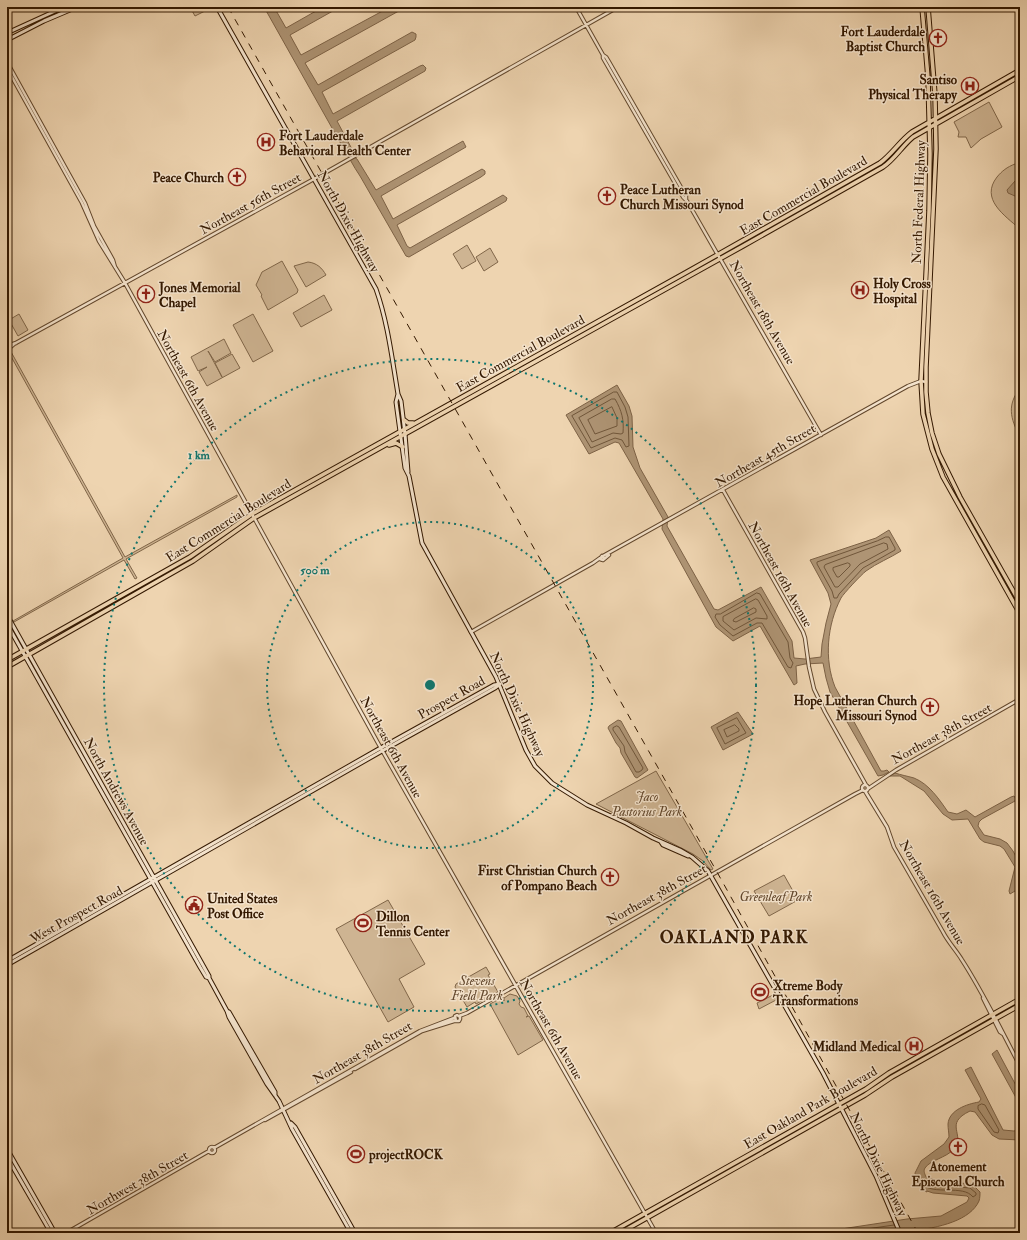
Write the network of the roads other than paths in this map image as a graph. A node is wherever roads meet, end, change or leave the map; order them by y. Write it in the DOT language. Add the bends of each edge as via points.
graph roads {
  1 [pos="64,7"];
  2 [pos="77,7"];
  3 [pos="217,7"];
  4 [pos="576,7"];
  5 [pos="618,7"];
  6 [pos="922,7"];
  7 [pos="928,7"];
  8 [pos="586,25"];
  9 [pos="7,33"];
  10 [pos="7,40"];
  11 [pos="7,62"];
  12 [pos="7,68"];
  13 [pos="1020,70"];
  14 [pos="1020,76"];
  15 [pos="990,87"];
  16 [pos="987,94"];
  17 [pos="936,109"];
  18 [pos="943,114"];
  19 [pos="936,118"];
  20 [pos="930,122"];
  21 [pos="936,124"];
  22 [pos="930,127"];
  23 [pos="922,132"];
  24 [pos="930,138"];
  25 [pos="314,179"];
  26 [pos="929,211"];
  27 [pos="794,212"];
  28 [pos="934,217"];
  29 [pos="789,220"];
  30 [pos="928,239"];
  31 [pos="927,249"];
  32 [pos="932,250"];
  33 [pos="718,254"];
  34 [pos="721,258"];
  35 [pos="932,260"];
  36 [pos="116,268"];
  37 [pos="125,283"];
  38 [pos="16,343"];
  39 [pos="7,346"];
  40 [pos="553,346"];
  41 [pos="922,348"];
  42 [pos="7,350"];
  43 [pos="546,350"];
  44 [pos="550,353"];
  45 [pos="927,355"];
  46 [pos="543,357"];
  47 [pos="500,375"];
  48 [pos="921,380"];
  49 [pos="926,382"];
  50 [pos="488,388"];
  51 [pos="398,394"];
  52 [pos="404,420"];
  53 [pos="414,423"];
  54 [pos="403,429"];
  55 [pos="406,434"];
  56 [pos="821,435"];
  57 [pos="401,436"];
  58 [pos="386,445"];
  59 [pos="403,446"];
  60 [pos="365,451"];
  61 [pos="354,457"];
  62 [pos="355,462"];
  63 [pos="333,469"];
  64 [pos="338,471"];
  65 [pos="408,472"];
  66 [pos="311,481"];
  67 [pos="313,485"];
  68 [pos="723,490"];
  69 [pos="290,498"];
  70 [pos="252,514"];
  71 [pos="965,515"];
  72 [pos="971,517"];
  73 [pos="254,518"];
  74 [pos="208,545"];
  75 [pos="188,558"];
  76 [pos="193,561"];
  77 [pos="995,569"];
  78 [pos="162,573"];
  79 [pos="172,573"];
  80 [pos="1003,574"];
  81 [pos="140,586"];
  82 [pos="143,589"];
  83 [pos="1012,600"];
  84 [pos="120,602"];
  85 [pos="1020,603"];
  86 [pos="101,607"];
  87 [pos="1020,614"];
  88 [pos="7,615"];
  89 [pos="82,618"];
  90 [pos="84,622"];
  91 [pos="7,624"];
  92 [pos="68,632"];
  93 [pos="471,632"];
  94 [pos="24,650"];
  95 [pos="27,656"];
  96 [pos="7,660"];
  97 [pos="7,668"];
  98 [pos="500,684"];
  99 [pos="1020,700"];
  100 [pos="382,749"];
  101 [pos="866,788"];
  102 [pos="710,875"];
  103 [pos="153,880"];
  104 [pos="184,939"];
  105 [pos="189,940"];
  106 [pos="7,961"];
  107 [pos="7,965"];
  108 [pos="209,978"];
  109 [pos="515,985"];
  110 [pos="1020,999"];
  111 [pos="1020,1005"];
  112 [pos="993,1014"];
  113 [pos="460,1017"];
  114 [pos="995,1019"];
  115 [pos="455,1020"];
  116 [pos="932,1049"];
  117 [pos="932,1055"];
  118 [pos="1020,1066"];
  119 [pos="893,1071"];
  120 [pos="892,1077"];
  121 [pos="866,1089"];
  122 [pos="865,1095"];
  123 [pos="838,1104"];
  124 [pos="841,1108"];
  125 [pos="283,1110"];
  126 [pos="289,1122"];
  127 [pos="798,1127"];
  128 [pos="775,1146"];
  129 [pos="760,1148"];
  130 [pos="7,1149"];
  131 [pos="306,1154"];
  132 [pos="7,1156"];
  133 [pos="311,1156"];
  134 [pos="312,1164"];
  135 [pos="742,1164"];
  136 [pos="316,1165"];
  137 [pos="723,1169"];
  138 [pos="17,1174"];
  139 [pos="713,1175"];
  140 [pos="723,1175"];
  141 [pos="25,1181"];
  142 [pos="712,1181"];
  143 [pos="24,1186"];
  144 [pos="31,1191"];
  145 [pos="645,1213"];
  146 [pos="647,1218"];
  147 [pos="7,1227"];
  148 [pos="79,1227"];
  149 [pos="8,1233"];
  150 [pos="51,1233"];
  151 [pos="55,1233"];
  152 [pos="66,1233"];
  153 [pos="70,1233"];
  154 [pos="351,1233"];
  155 [pos="355,1233"];
  156 [pos="610,1233"];
  157 [pos="620,1233"];
  158 [pos="656,1233"];
  159 [pos="900,1233"];
  1 -- 9 [label="main road"];
  2 -- 10 [label="main road"];
  3 -- 25 [label="main road, North Dixie Highway"];
  4 -- 8 [label="street, Northeast 18th Avenue"];
  5 -- 8 [label="street, Northeast 56th Street"];
  6 -- 20 [label="main road, North Federal Highway"];
  7 -- 17 [label="main road, North Federal Highway"];
  8 -- 25 [label="street, Northeast 56th Street"];
  8 -- 33 [label="street, Northeast 18th Avenue"];
  11 -- 36 [label="street, Northeast 6th Avenue" via="85,202 94,226"];
  12 -- 36 [label="street, Northeast 6th Avenue" via="82,203 99,241"];
  13 -- 15 [label="main road, East Commercial Boulevard"];
  14 -- 16 [label="main road, East Commercial Boulevard"];
  15 -- 16 [label="main road"];
  15 -- 18 [label="main road, East Commercial Boulevard"];
  16 -- 21 [label="main road, East Commercial Boulevard"];
  17 -- 18 [label="main road"];
  17 -- 19 [label="main road, North Federal Highway"];
  18 -- 19 [label="main road, East Commercial Boulevard"];
  19 -- 20 [label="main road, East Commercial Boulevard"];
  19 -- 21 [label="main road, North Federal Highway"];
  20 -- 22 [label="main road, North Federal Highway"];
  20 -- 27 [label="main road, East Commercial Boulevard" via="909,134 880,163"];
  21 -- 22 [label="main road, East Commercial Boulevard"];
  21 -- 28 [label="main road, North Federal Highway"];
  22 -- 23 [label="main road, East Commercial Boulevard"];
  22 -- 24 [label="main road, North Federal Highway"];
  23 -- 24 [label="main road"];
  23 -- 29 [label="main road, East Commercial Boulevard" via="909,140 887,164"];
  24 -- 26 [label="main road, North Federal Highway"];
  25 -- 37 [label="street, Northeast 56th Street"];
  25 -- 51 [label="main road, North Dixie Highway" via="376,289 382,305"];
  26 -- 28 [label="main road"];
  26 -- 30 [label="main road, North Federal Highway"];
  27 -- 29 [label="main road"];
  27 -- 33 [label="main road, East Commercial Boulevard"];
  28 -- 32 [label="main road, North Federal Highway"];
  29 -- 34 [label="main road, East Commercial Boulevard"];
  30 -- 31 [label="main road, North Federal Highway"];
  30 -- 32 [label="main road"];
  31 -- 35 [label="main road"];
  31 -- 41 [label="main road, North Federal Highway"];
  32 -- 35 [label="main road, North Federal Highway"];
  33 -- 34 [label="street, Northeast 18th Avenue"];
  33 -- 40 [label="main road, East Commercial Boulevard"];
  34 -- 44 [label="main road, East Commercial Boulevard"];
  34 -- 56 [label="street, Northeast 18th Avenue"];
  35 -- 45 [label="main road, North Federal Highway"];
  36 -- 37 [label="street, Northeast 6th Avenue"];
  37 -- 38 [label="street, Northeast 56th Street"];
  37 -- 70 [label="street, Northeast 6th Avenue"];
  38 -- 39 [label="street, Northeast 56th Street"];
  38 -- 42 [label="street, Northeast 56th Street"];
  40 -- 43 [label="main road, East Commercial Boulevard"];
  40 -- 44 [label="main road"];
  41 -- 45 [label="main road"];
  41 -- 48 [label="main road, North Federal Highway"];
  43 -- 46 [label="main road"];
  43 -- 47 [label="main road, East Commercial Boulevard"];
  44 -- 46 [label="main road, East Commercial Boulevard"];
  45 -- 49 [label="main road, North Federal Highway"];
  46 -- 50 [label="main road, East Commercial Boulevard"];
  47 -- 50 [label="main road"];
  47 -- 53 [label="main road, East Commercial Boulevard"];
  48 -- 49 [label="street"];
  48 -- 56 [label="street, Northeast 45th Street"];
  48 -- 71 [label="main road, North Federal Highway" via="923,414 932,450 945,481"];
  49 -- 72 [label="main road, North Federal Highway" via="928,413 936,447"];
  50 -- 55 [label="main road, East Commercial Boulevard"];
  51 -- 52 [label="main road, North Dixie Highway"];
  51 -- 54 [label="main road, North Dixie Highway" via="396,402"];
  52 -- 53 [label="main road"];
  52 -- 54 [label="main road, North Dixie Highway"];
  53 -- 54 [label="main road, East Commercial Boulevard"];
  54 -- 55 [label="main road, North Dixie Highway"];
  54 -- 57 [label="main road, North Dixie Highway"];
  54 -- 60 [label="main road, East Commercial Boulevard"];
  55 -- 57 [label="main road, East Commercial Boulevard"];
  55 -- 65 [label="main road, North Dixie Highway"];
  56 -- 68 [label="street, Northeast 45th Street"];
  57 -- 58 [label="main road, East Commercial Boulevard"];
  57 -- 59 [label="main road, North Dixie Highway"];
  58 -- 59 [label="main road" via="396,442"];
  58 -- 62 [label="main road, East Commercial Boulevard"];
  59 -- 65 [label="main road, North Dixie Highway" via="405,468"];
  60 -- 61 [label="main road, East Commercial Boulevard"];
  60 -- 62 [label="main road"];
  61 -- 63 [label="main road, East Commercial Boulevard"];
  61 -- 64 [label="main road"];
  62 -- 64 [label="main road, East Commercial Boulevard"];
  63 -- 66 [label="main road, East Commercial Boulevard"];
  63 -- 67 [label="main road"];
  64 -- 67 [label="main road, East Commercial Boulevard"];
  65 -- 93 [label="main road, North Dixie Highway" via="422,543"];
  66 -- 69 [label="main road"];
  66 -- 70 [label="main road, East Commercial Boulevard"];
  67 -- 69 [label="main road, East Commercial Boulevard"];
  68 -- 93 [label="street, Northeast 45th Street"];
  68 -- 101 [label="street, Northeast 16th Avenue" via="803,632 814,689"];
  69 -- 73 [label="main road, East Commercial Boulevard"];
  70 -- 73 [label="street, Northeast 6th Avenue"];
  70 -- 74 [label="main road, East Commercial Boulevard"];
  71 -- 72 [label="main road"];
  71 -- 77 [label="main road, North Federal Highway"];
  72 -- 80 [label="main road, North Federal Highway"];
  73 -- 76 [label="main road, East Commercial Boulevard"];
  73 -- 100 [label="street, Northeast 6th Avenue"];
  74 -- 75 [label="main road, East Commercial Boulevard"];
  74 -- 76 [label="main road"];
  75 -- 78 [label="main road, East Commercial Boulevard"];
  75 -- 79 [label="main road" via="187,562"];
  76 -- 79 [label="main road, East Commercial Boulevard"];
  77 -- 80 [label="main road"];
  77 -- 83 [label="main road, North Federal Highway"];
  78 -- 81 [label="main road, East Commercial Boulevard"];
  78 -- 82 [label="main road"];
  79 -- 82 [label="main road, East Commercial Boulevard"];
  80 -- 85 [label="main road, North Federal Highway"];
  81 -- 84 [label="main road"];
  81 -- 86 [label="main road, East Commercial Boulevard"];
  82 -- 84 [label="main road, East Commercial Boulevard"];
  83 -- 85 [label="main road"];
  83 -- 87 [label="main road, North Federal Highway"];
  84 -- 90 [label="main road, East Commercial Boulevard"];
  86 -- 89 [label="main road, East Commercial Boulevard"];
  86 -- 90 [label="main road"];
  88 -- 94 [label="main road, North Andrews Avenue"];
  89 -- 92 [label="main road"];
  89 -- 94 [label="main road, East Commercial Boulevard"];
  90 -- 92 [label="main road, East Commercial Boulevard"];
  91 -- 94 [label="main road, North Andrews Avenue"];
  92 -- 95 [label="main road, East Commercial Boulevard"];
  93 -- 98 [label="main road, North Dixie Highway"];
  94 -- 95 [label="main road, North Andrews Avenue"];
  94 -- 96 [label="main road, East Commercial Boulevard"];
  95 -- 97 [label="main road, East Commercial Boulevard"];
  95 -- 103 [label="main road, North Andrews Avenue"];
  98 -- 100 [label="main road, Prospect Road"];
  98 -- 102 [label="main road, North Dixie Highway" via="526,750 542,774 587,805 692,857"];
  99 -- 101 [label="street, Northeast 38th Street"];
  100 -- 103 [label="main road, Prospect Road"];
  100 -- 109 [label="street, Northeast 6th Avenue"];
  101 -- 102 [label="street, Northeast 38th Street"];
  101 -- 112 [label="street, Northeast 16th Avenue" via="918,890"];
  102 -- 109 [label="street, Northeast 38th Street"];
  102 -- 123 [label="main road, North Dixie Highway"];
  103 -- 104 [label="main road, North Andrews Avenue"];
  103 -- 105 [label="main road, North Andrews Avenue"];
  103 -- 106 [label="main road, West Prospect Road"];
  103 -- 107 [label="main road, West Prospect Road"];
  104 -- 105 [label="main road"];
  104 -- 108 [label="main road, North Andrews Avenue"];
  105 -- 108 [label="main road, North Andrews Avenue"];
  108 -- 125 [label="main road, North Andrews Avenue" via="260,1064"];
  109 -- 113 [label="street, Northeast 38th Street"];
  109 -- 145 [label="street, Northeast 6th Avenue"];
  110 -- 112 [label="main road, East Oakland Park Boulevard"];
  111 -- 114 [label="main road, East Oakland Park Boulevard"];
  112 -- 114 [label="street, Northeast 16th Avenue"];
  112 -- 116 [label="main road, East Oakland Park Boulevard"];
  113 -- 115 [label="street" via="459,1021"];
  113 -- 115 [label="street, Northeast 38th Street" via="456,1016"];
  114 -- 117 [label="main road, East Oakland Park Boulevard"];
  114 -- 118 [label="street, Northeast 16th Avenue"];
  115 -- 125 [label="street, Northeast 38th Street" via="420,1030"];
  116 -- 117 [label="main road"];
  116 -- 119 [label="main road, East Oakland Park Boulevard"];
  117 -- 120 [label="main road, East Oakland Park Boulevard"];
  119 -- 120 [label="main road"];
  119 -- 121 [label="main road, East Oakland Park Boulevard"];
  120 -- 122 [label="main road, East Oakland Park Boulevard"];
  121 -- 122 [label="main road"];
  121 -- 123 [label="main road, East Oakland Park Boulevard"];
  122 -- 124 [label="main road, East Oakland Park Boulevard"];
  123 -- 124 [label="main road, North Dixie Highway"];
  123 -- 127 [label="main road, East Oakland Park Boulevard"];
  124 -- 128 [label="main road, East Oakland Park Boulevard"];
  124 -- 159 [label="main road, North Dixie Highway" via="876,1176"];
  125 -- 126 [label="main road, North Andrews Avenue"];
  125 -- 148 [label="street, Northwest 38th Street" via="215,1149 211,1148 210,1152"];
  126 -- 131 [label="main road, North Andrews Avenue"];
  126 -- 133 [label="main road, North Andrews Avenue" via="295,1127"];
  127 -- 128 [label="main road" via="796,1131 777,1141"];
  127 -- 129 [label="main road, East Oakland Park Boulevard"];
  128 -- 135 [label="main road, East Oakland Park Boulevard"];
  129 -- 135 [label="main road" via="759,1152"];
  129 -- 137 [label="main road, East Oakland Park Boulevard"];
  130 -- 141 [label="main road"];
  131 -- 133 [label="main road"];
  131 -- 134 [label="main road, North Andrews Avenue"];
  132 -- 138 [label="main road"];
  133 -- 136 [label="main road, North Andrews Avenue"];
  134 -- 136 [label="main road"];
  134 -- 154 [label="main road, North Andrews Avenue"];
  135 -- 140 [label="main road, East Oakland Park Boulevard"];
  136 -- 155 [label="main road, North Andrews Avenue"];
  137 -- 139 [label="main road, East Oakland Park Boulevard"];
  137 -- 140 [label="main road"];
  138 -- 141 [label="main road"];
  138 -- 143 [label="main road"];
  139 -- 142 [label="main road"];
  139 -- 145 [label="main road, East Oakland Park Boulevard"];
  140 -- 142 [label="main road, East Oakland Park Boulevard"];
  141 -- 144 [label="main road"];
  142 -- 146 [label="main road, East Oakland Park Boulevard"];
  143 -- 144 [label="main road"];
  143 -- 150 [label="main road"];
  144 -- 151 [label="main road"];
  145 -- 146 [label="street, Northeast 6th Avenue"];
  145 -- 156 [label="main road, East Oakland Park Boulevard"];
  146 -- 157 [label="main road, East Oakland Park Boulevard"];
  146 -- 158 [label="street, Northeast 6th Avenue"];
  147 -- 149 [label="highway"];
  148 -- 152 [label="street, Northwest 38th Street"];
  148 -- 153 [label="street, Northwest 38th Street"];
}
